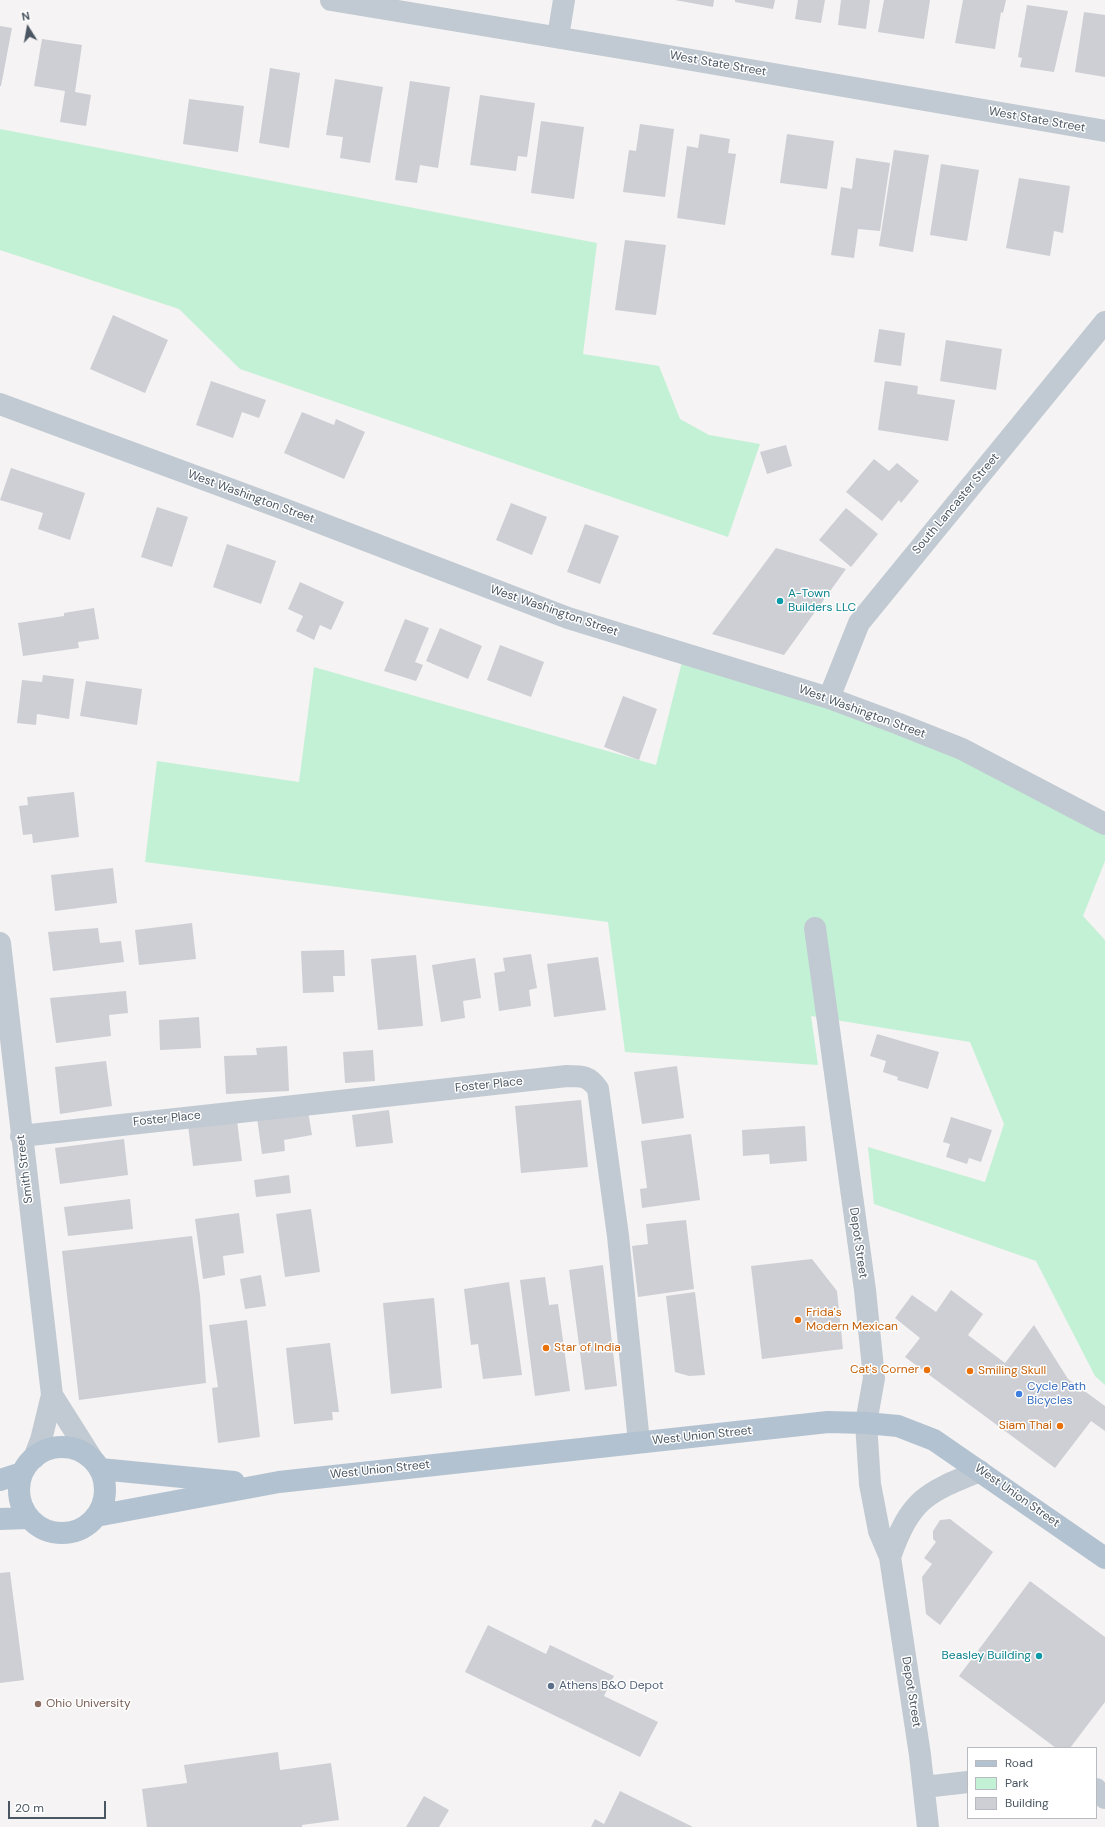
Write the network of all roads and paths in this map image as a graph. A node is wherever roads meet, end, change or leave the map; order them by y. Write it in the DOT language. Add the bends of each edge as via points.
graph roads {
  1 [pos="330,0"];
  2 [pos="564,0"];
  3 [pos="388,4"];
  4 [pos="558,37"];
  5 [pos="1105,131"];
  6 [pos="1105,322"];
  7 [pos="0,404"];
  8 [pos="829,698"];
  9 [pos="1105,824"];
  10 [pos="815,928"];
  11 [pos="0,943"];
  12 [pos="6,1053"];
  13 [pos="21,1136"];
  14 [pos="52,1395"];
  15 [pos="866,1423"];
  16 [pos="639,1442"];
  17 [pos="97,1464"];
  18 [pos="28,1465"];
  19 [pos="980,1471"];
  20 [pos="0,1480"];
  21 [pos="261,1485"];
  22 [pos="96,1516"];
  23 [pos="28,1518"];
  24 [pos="0,1519"];
  25 [pos="890,1556"];
  26 [pos="1105,1558"];
  27 [pos="967,1782"];
  28 [pos="924,1787"];
  29 [pos="1097,1790"];
  30 [pos="1105,1798"];
  31 [pos="928,1827"];
  1 -- 3 [label="street, West State Street"];
  2 -- 4 [label="street"];
  3 -- 4 [label="street, West State Street"];
  4 -- 5 [label="street, West State Street"];
  6 -- 8 [label="street, South Lancaster Street" via="859,623"];
  7 -- 8 [label="street, West Washington Street" via="284,508 568,618"];
  8 -- 9 [label="street, West Washington Street" via="962,749"];
  10 -- 15 [label="street, Depot Street" via="865,1290 874,1378"];
  11 -- 12 [label="street, Smith Street"];
  12 -- 13 [label="street, Smith Street"];
  13 -- 14 [label="street, Smith Street"];
  13 -- 16 [label="street, Foster Place" via="567,1076 582,1076 592,1080 598,1089 614,1203"];
  14 -- 17 [label="street, Smith Street"];
  14 -- 18 [label="street, Smith Street" via="41,1440"];
  15 -- 16 [label="main road, West Union Street" via="828,1422"];
  15 -- 19 [label="main road, West Union Street" via="911,1430 934,1440"];
  15 -- 25 [label="street, Depot Street" via="874,1507 879,1531"];
  16 -- 21 [label="main road, West Union Street"];
  17 -- 18 [label="main road, West Union Street" via="85,1453 64,1447 51,1448"];
  17 -- 21 [label="main road, West Union Street"];
  17 -- 22 [label="main road, West Union Street" via="106,1488 105,1498"];
  18 -- 20 [label="main road, West Union Street"];
  18 -- 23 [label="main road" via="19,1485 19,1497"];
  19 -- 25 [label="street" via="942,1486 921,1500 907,1516"];
  19 -- 26 [label="main road, West Union Street"];
  21 -- 22 [label="main road, West Union Street"];
  22 -- 23 [label="main road, West Union Street" via="85,1527 61,1533 47,1531"];
  23 -- 24 [label="main road"];
  25 -- 28 [label="street, Depot Street"];
  27 -- 28 [label="street"];
  28 -- 31 [label="street, Depot Street"];
  29 -- 30 [label="street"];
}
